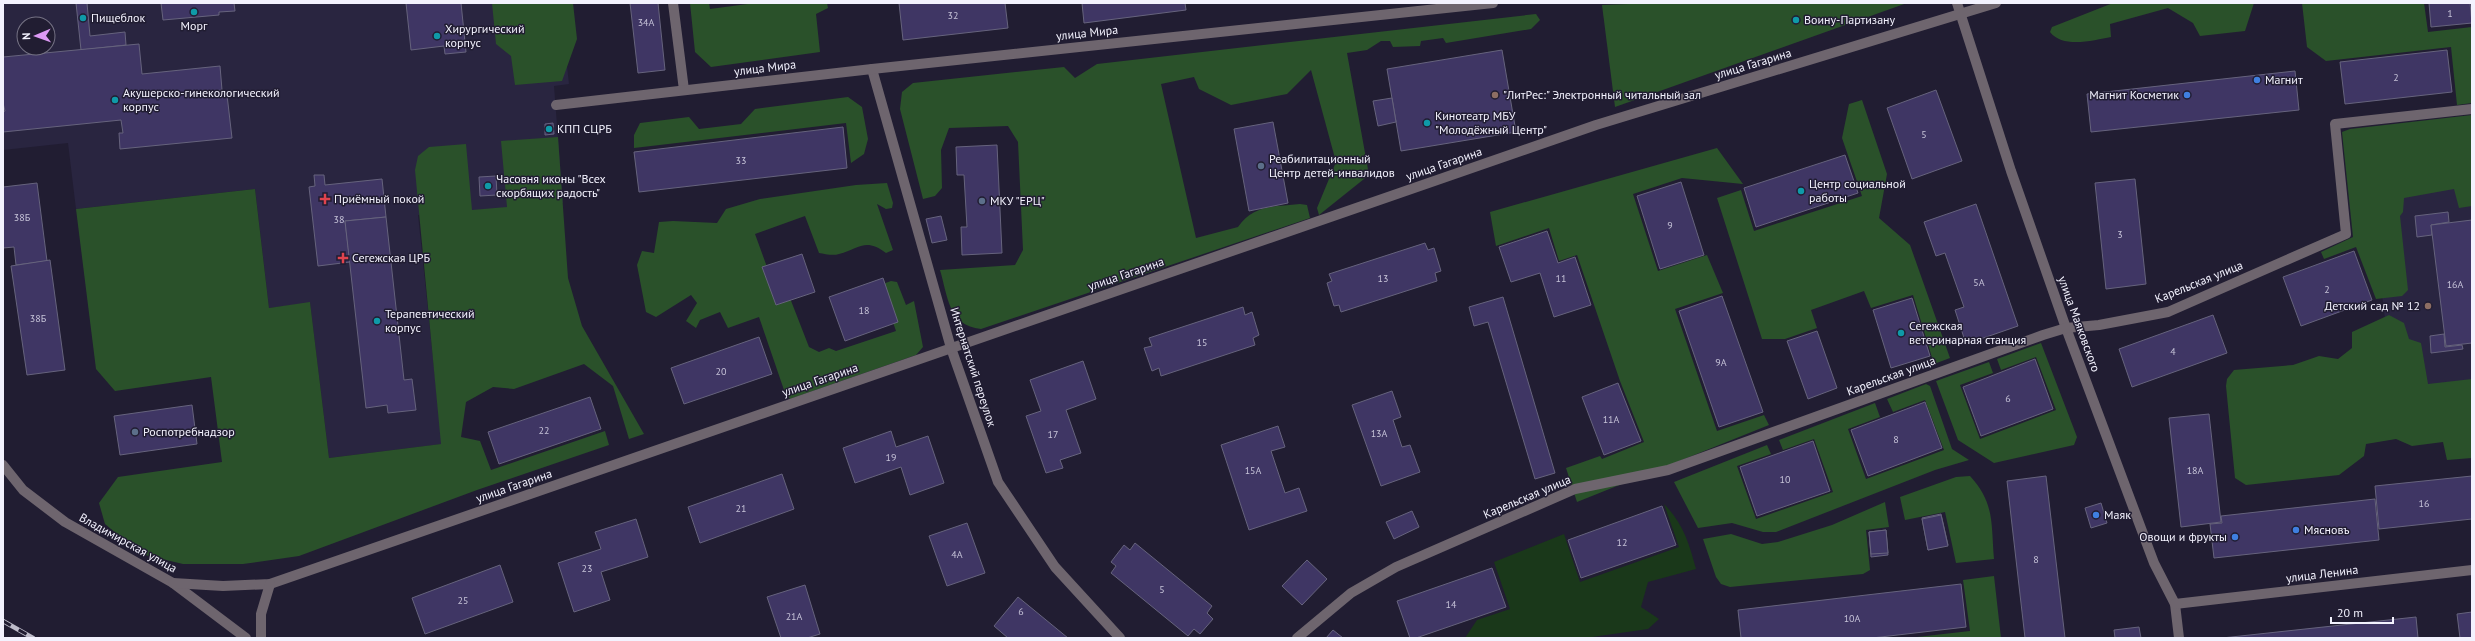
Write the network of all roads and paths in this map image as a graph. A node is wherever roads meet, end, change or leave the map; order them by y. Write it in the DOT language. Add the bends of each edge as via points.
graph roads {
  1 [pos="673,3"];
  2 [pos="1493,3"];
  3 [pos="1957,3"];
  4 [pos="1996,3"];
  5 [pos="1961,14"];
  6 [pos="872,68"];
  7 [pos="684,90"];
  8 [pos="556,105"];
  9 [pos="2472,109"];
  10 [pos="2066,328"];
  11 [pos="952,348"];
  12 [pos="3,465"];
  13 [pos="2472,570"];
  14 [pos="174,583"];
  15 [pos="270,584"];
  16 [pos="2175,604"];
  17 [pos="246,638"];
  18 [pos="261,638"];
  19 [pos="1120,638"];
  20 [pos="1297,638"];
  21 [pos="2179,638"];
  1 -- 7 [label="street"];
  2 -- 6 [label="street, улица Мира"];
  3 -- 5 [label="street, улица Маяковского"];
  4 -- 5 [label="street, улица Гагарина"];
  5 -- 10 [label="street, улица Маяковского" via="2011,171"];
  5 -- 11 [label="street, улица Гагарина" via="1596,125"];
  6 -- 7 [label="street, улица Мира"];
  6 -- 11 [label="street, Интернатский переулок"];
  7 -- 8 [label="street, улица Мира"];
  9 -- 10 [label="street, Карельская улица" via="2335,124 2346,234 2168,312 2099,325"];
  10 -- 16 [label="street, улица Маяковского" via="2154,563"];
  10 -- 20 [label="street, Карельская улица" via="1668,470 1575,489 1396,567 1351,593"];
  11 -- 15 [label="street, улица Гагарина"];
  11 -- 19 [label="street, Интернатский переулок" via="998,482 1055,567"];
  12 -- 14 [label="street, Владимирская улица" via="23,490 65,522"];
  13 -- 16 [label="street, улица Ленина"];
  14 -- 15 [label="street, улица Гагарина" via="223,586"];
  14 -- 17 [label="street, Владимирская улица"];
  15 -- 18 [label="street" via="261,614"];
  16 -- 21 [label="street, улица Маяковского"];
}
